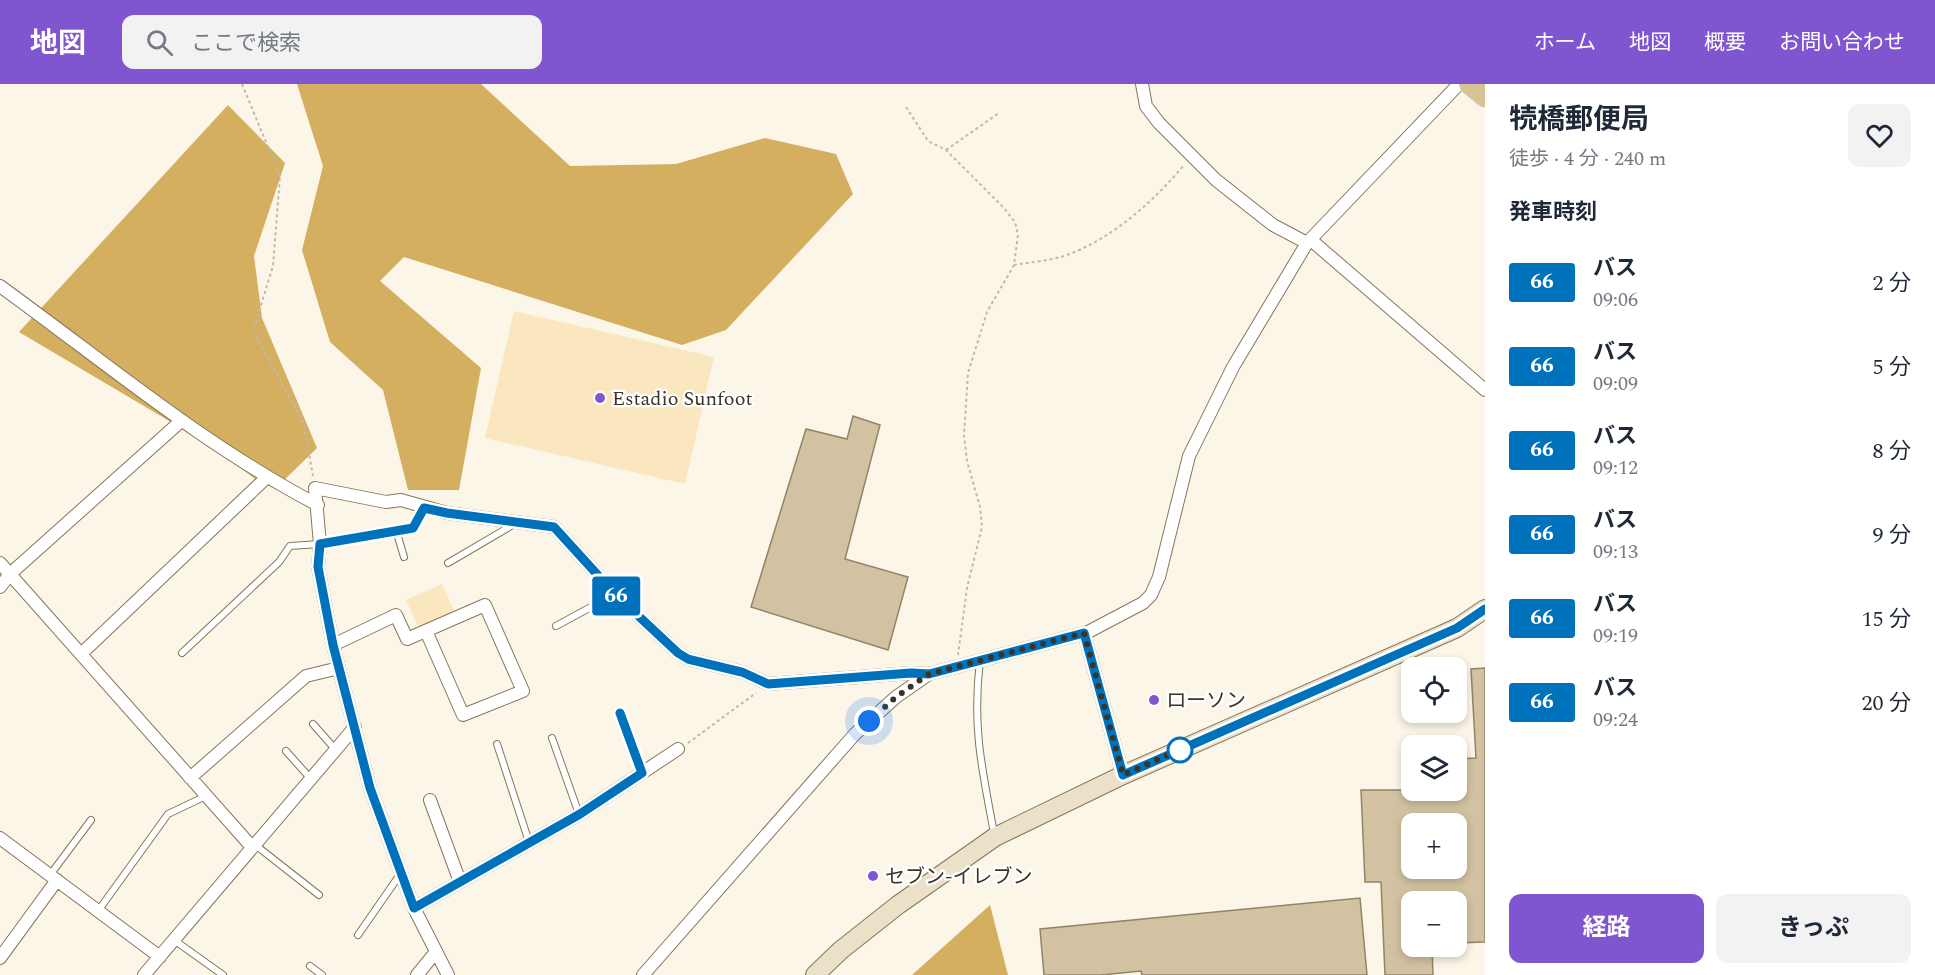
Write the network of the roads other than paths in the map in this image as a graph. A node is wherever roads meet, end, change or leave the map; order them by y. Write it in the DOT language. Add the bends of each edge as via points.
graph roads {
  1 [pos="1142,84"];
  2 [pos="1459,84"];
  3 [pos="1469,84"];
  4 [pos="1485,97"];
  5 [pos="1309,242"];
  6 [pos="0,286"];
  7 [pos="1485,390"];
  8 [pos="180,422"];
  9 [pos="266,478"];
  10 [pos="318,505"];
  11 [pos="424,508"];
  12 [pos="517,523"];
  13 [pos="396,530"];
  14 [pos="320,544"];
  15 [pos="404,557"];
  16 [pos="0,563"];
  17 [pos="448,563"];
  18 [pos="10,574"];
  19 [pos="0,587"];
  20 [pos="615,594"];
  21 [pos="1485,609"];
  22 [pos="555,626"];
  23 [pos="426,631"];
  24 [pos="1084,633"];
  25 [pos="333,645"];
  26 [pos="182,653"];
  27 [pos="81,654"];
  28 [pos="980,660"];
  29 [pos="339,668"];
  30 [pos="929,674"];
  31 [pos="620,713"];
  32 [pos="313,724"];
  33 [pos="355,727"];
  34 [pos="552,738"];
  35 [pos="497,744"];
  36 [pos="336,749"];
  37 [pos="678,750"];
  38 [pos="286,751"];
  39 [pos="642,773"];
  40 [pos="1123,775"];
  41 [pos="190,778"];
  42 [pos="310,778"];
  43 [pos="207,796"];
  44 [pos="430,800"];
  45 [pos="580,814"];
  46 [pos="91,820"];
  47 [pos="995,837"];
  48 [pos="1,840"];
  49 [pos="529,842"];
  50 [pos="253,845"];
  51 [pos="401,872"];
  52 [pos="53,878"];
  53 [pos="460,882"];
  54 [pos="319,894"];
  55 [pos="414,908"];
  56 [pos="98,911"];
  57 [pos="358,934"];
  58 [pos="173,940"];
  59 [pos="435,953"];
  60 [pos="160,957"];
  61 [pos="0,958"];
  62 [pos="310,966"];
  63 [pos="144,975"];
  64 [pos="223,975"];
  65 [pos="322,975"];
  66 [pos="417,975"];
  67 [pos="448,975"];
  68 [pos="643,975"];
  69 [pos="815,975"];
  1 -- 5 [label="street" via="1146,106 1216,180 1274,225"];
  2 -- 5 [label="street"];
  3 -- 4 [label="main road"];
  5 -- 7 [label="street"];
  5 -- 24 [label="street" via="1233,367 1190,456 1151,595 1126,613"];
  6 -- 8 [label="street"];
  8 -- 9 [label="street"];
  8 -- 18 [label="street"];
  9 -- 10 [label="street"];
  9 -- 27 [label="street"];
  10 -- 11 [label="street" via="315,488 386,502 401,500"];
  10 -- 14 [label="street"];
  11 -- 12 [label="street"];
  11 -- 13 [label="lane" via="413,528"];
  12 -- 17 [label="lane"];
  12 -- 20 [label="street" via="554,527"];
  13 -- 14 [label="lane"];
  13 -- 15 [label="lane"];
  14 -- 25 [label="street" via="318,567"];
  14 -- 26 [label="lane" via="290,546 279,562"];
  16 -- 18 [label="street"];
  18 -- 19 [label="street"];
  18 -- 27 [label="street"];
  20 -- 22 [label="lane"];
  20 -- 30 [label="street" via="688,659 742,672 768,684"];
  21 -- 40 [label="street" via="1457,628"];
  23 -- 23 [label="street" via="463,715 523,691 485,605"];
  23 -- 25 [label="street" via="407,639 396,615"];
  24 -- 28 [label="street"];
  24 -- 40 [label="street"];
  25 -- 29 [label="street"];
  27 -- 41 [label="street"];
  28 -- 30 [label="street"];
  28 -- 47 [label="lane" via="977,746"];
  29 -- 33 [label="street"];
  29 -- 41 [label="street" via="306,676"];
  30 -- 68 [label="street" via="855,734"];
  31 -- 39 [label="lane"];
  32 -- 36 [label="lane"];
  33 -- 36 [label="street"];
  33 -- 51 [label="street" via="370,788"];
  34 -- 45 [label="lane"];
  35 -- 49 [label="lane"];
  36 -- 42 [label="street"];
  37 -- 39 [label="street"];
  38 -- 42 [label="lane"];
  39 -- 45 [label="street"];
  40 -- 47 [label="street"];
  41 -- 43 [label="street"];
  42 -- 50 [label="street"];
  43 -- 50 [label="street"];
  43 -- 56 [label="lane" via="168,814"];
  44 -- 53 [label="street"];
  45 -- 49 [label="street"];
  46 -- 52 [label="lane"];
  47 -- 69 [label="street" via="898,905"];
  48 -- 52 [label="street"];
  49 -- 53 [label="street"];
  50 -- 54 [label="lane"];
  50 -- 58 [label="street"];
  51 -- 55 [label="street"];
  51 -- 57 [label="lane"];
  52 -- 56 [label="street"];
  52 -- 61 [label="street"];
  53 -- 55 [label="street"];
  55 -- 59 [label="street"];
  56 -- 60 [label="street"];
  58 -- 60 [label="street"];
  58 -- 64 [label="lane"];
  59 -- 66 [label="street"];
  59 -- 67 [label="street"];
  60 -- 63 [label="street"];
  62 -- 65 [label="lane"];
}
